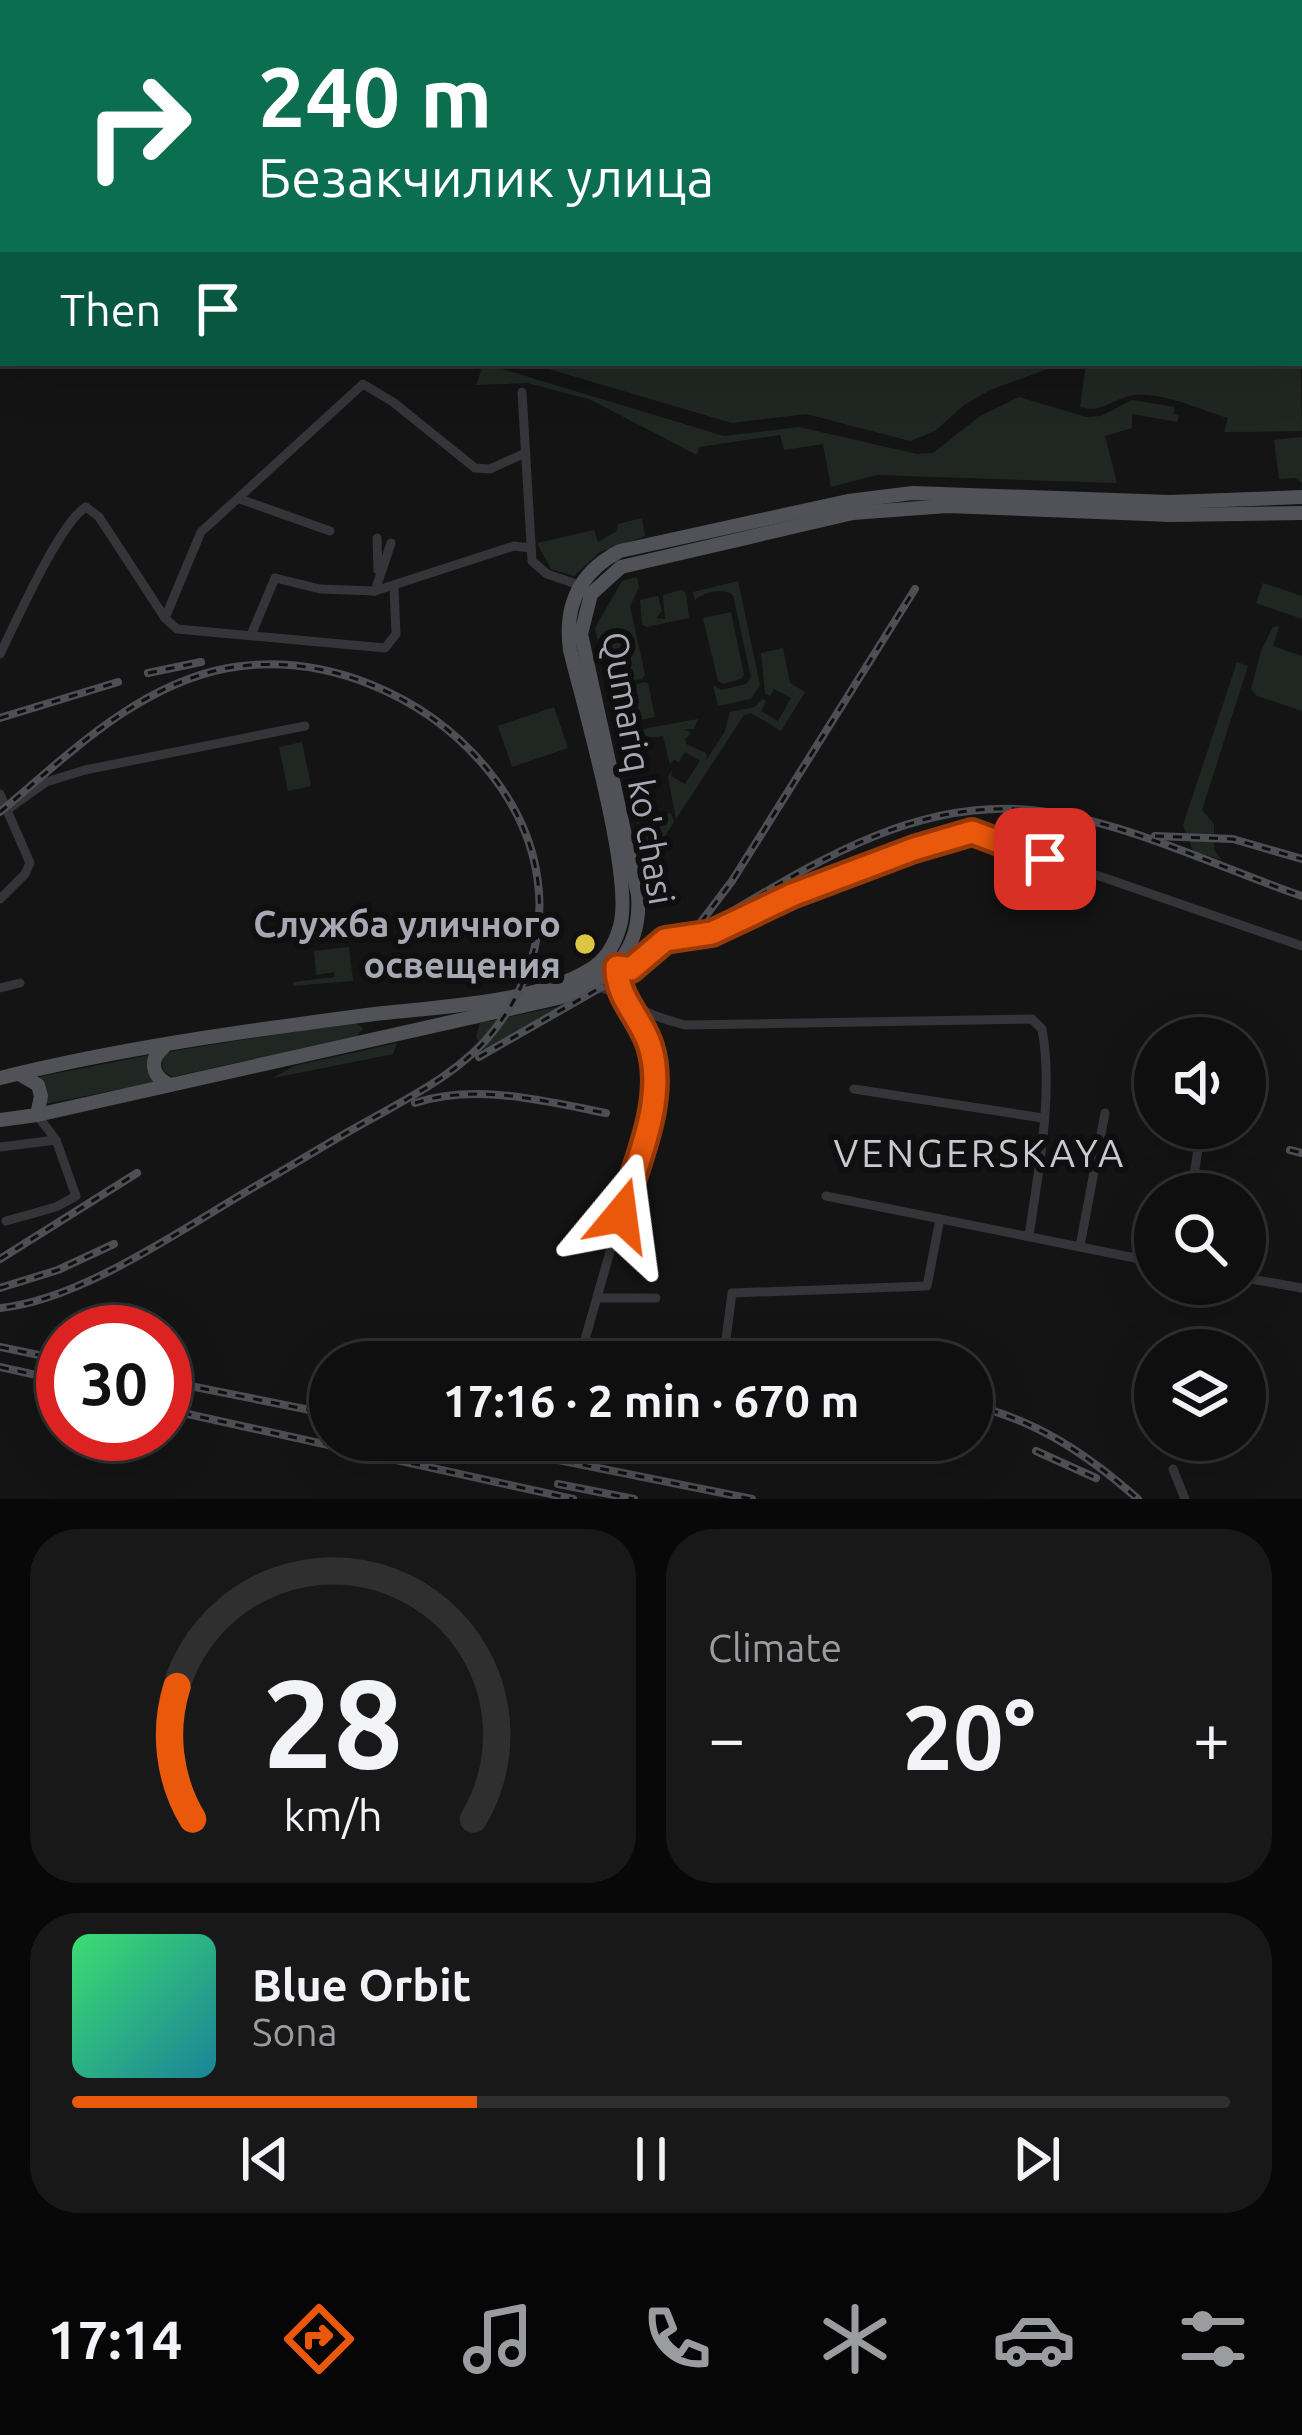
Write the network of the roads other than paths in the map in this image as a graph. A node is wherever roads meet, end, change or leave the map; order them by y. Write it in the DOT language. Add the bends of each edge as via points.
graph roads {
  1 [pos="523,392"];
  2 [pos="523,454"];
  3 [pos="1302,497"];
  4 [pos="240,499"];
  5 [pos="1123,507"];
  6 [pos="1302,513"];
  7 [pos="741,530"];
  8 [pos="330,531"];
  9 [pos="377,538"];
  10 [pos="391,543"];
  11 [pos="530,548"];
  12 [pos="380,576"];
  13 [pos="579,585"];
  14 [pos="394,588"];
  15 [pos="375,591"];
  16 [pos="165,618"];
  17 [pos="250,635"];
  18 [pos="0,654"];
  19 [pos="304,726"];
  20 [pos="595,733"];
  21 [pos="0,794"];
  22 [pos="8,809"];
  23 [pos="0,899"];
  24 [pos="1302,946"];
  25 [pos="617,967"];
  26 [pos="20,983"];
  27 [pos="591,986"];
  28 [pos="0,988"];
  29 [pos="626,1000"];
  30 [pos="492,1006"];
  31 [pos="363,1016"];
  32 [pos="659,1016"];
  33 [pos="644,1030"];
  34 [pos="364,1043"];
  35 [pos="169,1045"];
  36 [pos="19,1074"];
  37 [pos="0,1078"];
  38 [pos="171,1085"];
  39 [pos="854,1089"];
  40 [pos="1105,1114"];
  41 [pos="38,1115"];
  42 [pos="1043,1118"];
  43 [pos="0,1120"];
  44 [pos="52,1137"];
  45 [pos="0,1147"];
  46 [pos="826,1196"];
  47 [pos="940,1219"];
  48 [pos="6,1221"];
  49 [pos="1029,1236"];
  50 [pos="1080,1246"];
  51 [pos="1134,1258"];
  52 [pos="1266,1282"];
  53 [pos="1302,1288"];
  54 [pos="598,1298"];
  55 [pos="656,1298"];
  56 [pos="585,1341"];
  57 [pos="726,1341"];
  58 [pos="1173,1469"];
  59 [pos="1185,1499"];
  1 -- 2 [label="street"];
  2 -- 4 [label="street" via="475,468 363,384"];
  2 -- 11 [label="street"];
  3 -- 5 [label="main road, Qumariq ko'chasi"];
  4 -- 8 [label="street"];
  4 -- 16 [label="street" via="200,534"];
  5 -- 6 [label="main road, Qumariq ko'chasi"];
  5 -- 7 [label="main road, Qumariq ko'chasi" via="917,507"];
  7 -- 13 [label="main road, Qumariq ko'chasi" via="620,551"];
  7 -- 20 [label="main road, Qumariq ko'chasi" via="633,562 595,589 581,642"];
  9 -- 12 [label="street"];
  10 -- 12 [label="street"];
  11 -- 13 [label="street" via="540,569"];
  11 -- 14 [label="street" via="514,546"];
  12 -- 15 [label="street"];
  13 -- 20 [label="main road, Qumariq ko'chasi" via="568,633"];
  14 -- 15 [label="street"];
  14 -- 17 [label="street" via="396,634 385,648"];
  15 -- 17 [label="street" via="275,578"];
  16 -- 17 [label="street" via="177,629"];
  16 -- 18 [label="street" via="86,507 53,550"];
  19 -- 22 [label="street" via="85,770 46,782"];
  20 -- 25 [label="main road, Qumariq ko'chasi" via="639,904 634,939"];
  20 -- 30 [label="main road, Qumariq ko'chasi" via="622,889 619,931 588,971"];
  21 -- 22 [label="street"];
  22 -- 23 [label="street" via="31,863"];
  24 -- 25 [label="street" via="972,832 712,933 665,940 631,969"];
  25 -- 27 [label="main road, Qumariq ko'chasi"];
  25 -- 29 [label="street"];
  26 -- 28 [label="street"];
  27 -- 29 [label="street"];
  27 -- 30 [label="main road, Qumariq ko'chasi"];
  29 -- 32 [label="street"];
  29 -- 33 [label="street"];
  30 -- 31 [label="main road, Qumariq ko'chasi"];
  30 -- 34 [label="main road, Qumariq ko'chasi"];
  31 -- 34 [label="main road" via="370,1031"];
  31 -- 35 [label="main road, Qumariq ko'chasi"];
  32 -- 33 [label="street"];
  32 -- 42 [label="street" via="702,1026 1028,1018 1044,1035"];
  33 -- 54 [label="street" via="655,1093"];
  34 -- 38 [label="main road, Qumariq ko'chasi"];
  35 -- 36 [label="main road, Qumariq ko'chasi"];
  35 -- 38 [label="main road" via="154,1065"];
  36 -- 37 [label="main road, Qumariq ko'chasi"];
  36 -- 41 [label="main road" via="38,1085"];
  38 -- 41 [label="main road, Qumariq ko'chasi"];
  39 -- 42 [label="street"];
  40 -- 50 [label="street"];
  41 -- 43 [label="main road, Qumariq ko'chasi"];
  41 -- 44 [label="street"];
  42 -- 49 [label="street"];
  44 -- 45 [label="street"];
  44 -- 48 [label="street" via="76,1196"];
  46 -- 47 [label="street"];
  47 -- 49 [label="street"];
  47 -- 57 [label="street" via="927,1286 732,1293"];
  49 -- 50 [label="street"];
  50 -- 51 [label="street"];
  52 -- 53 [label="street"];
  54 -- 55 [label="street"];
  54 -- 56 [label="street"];
  58 -- 59 [label="street"];
}
